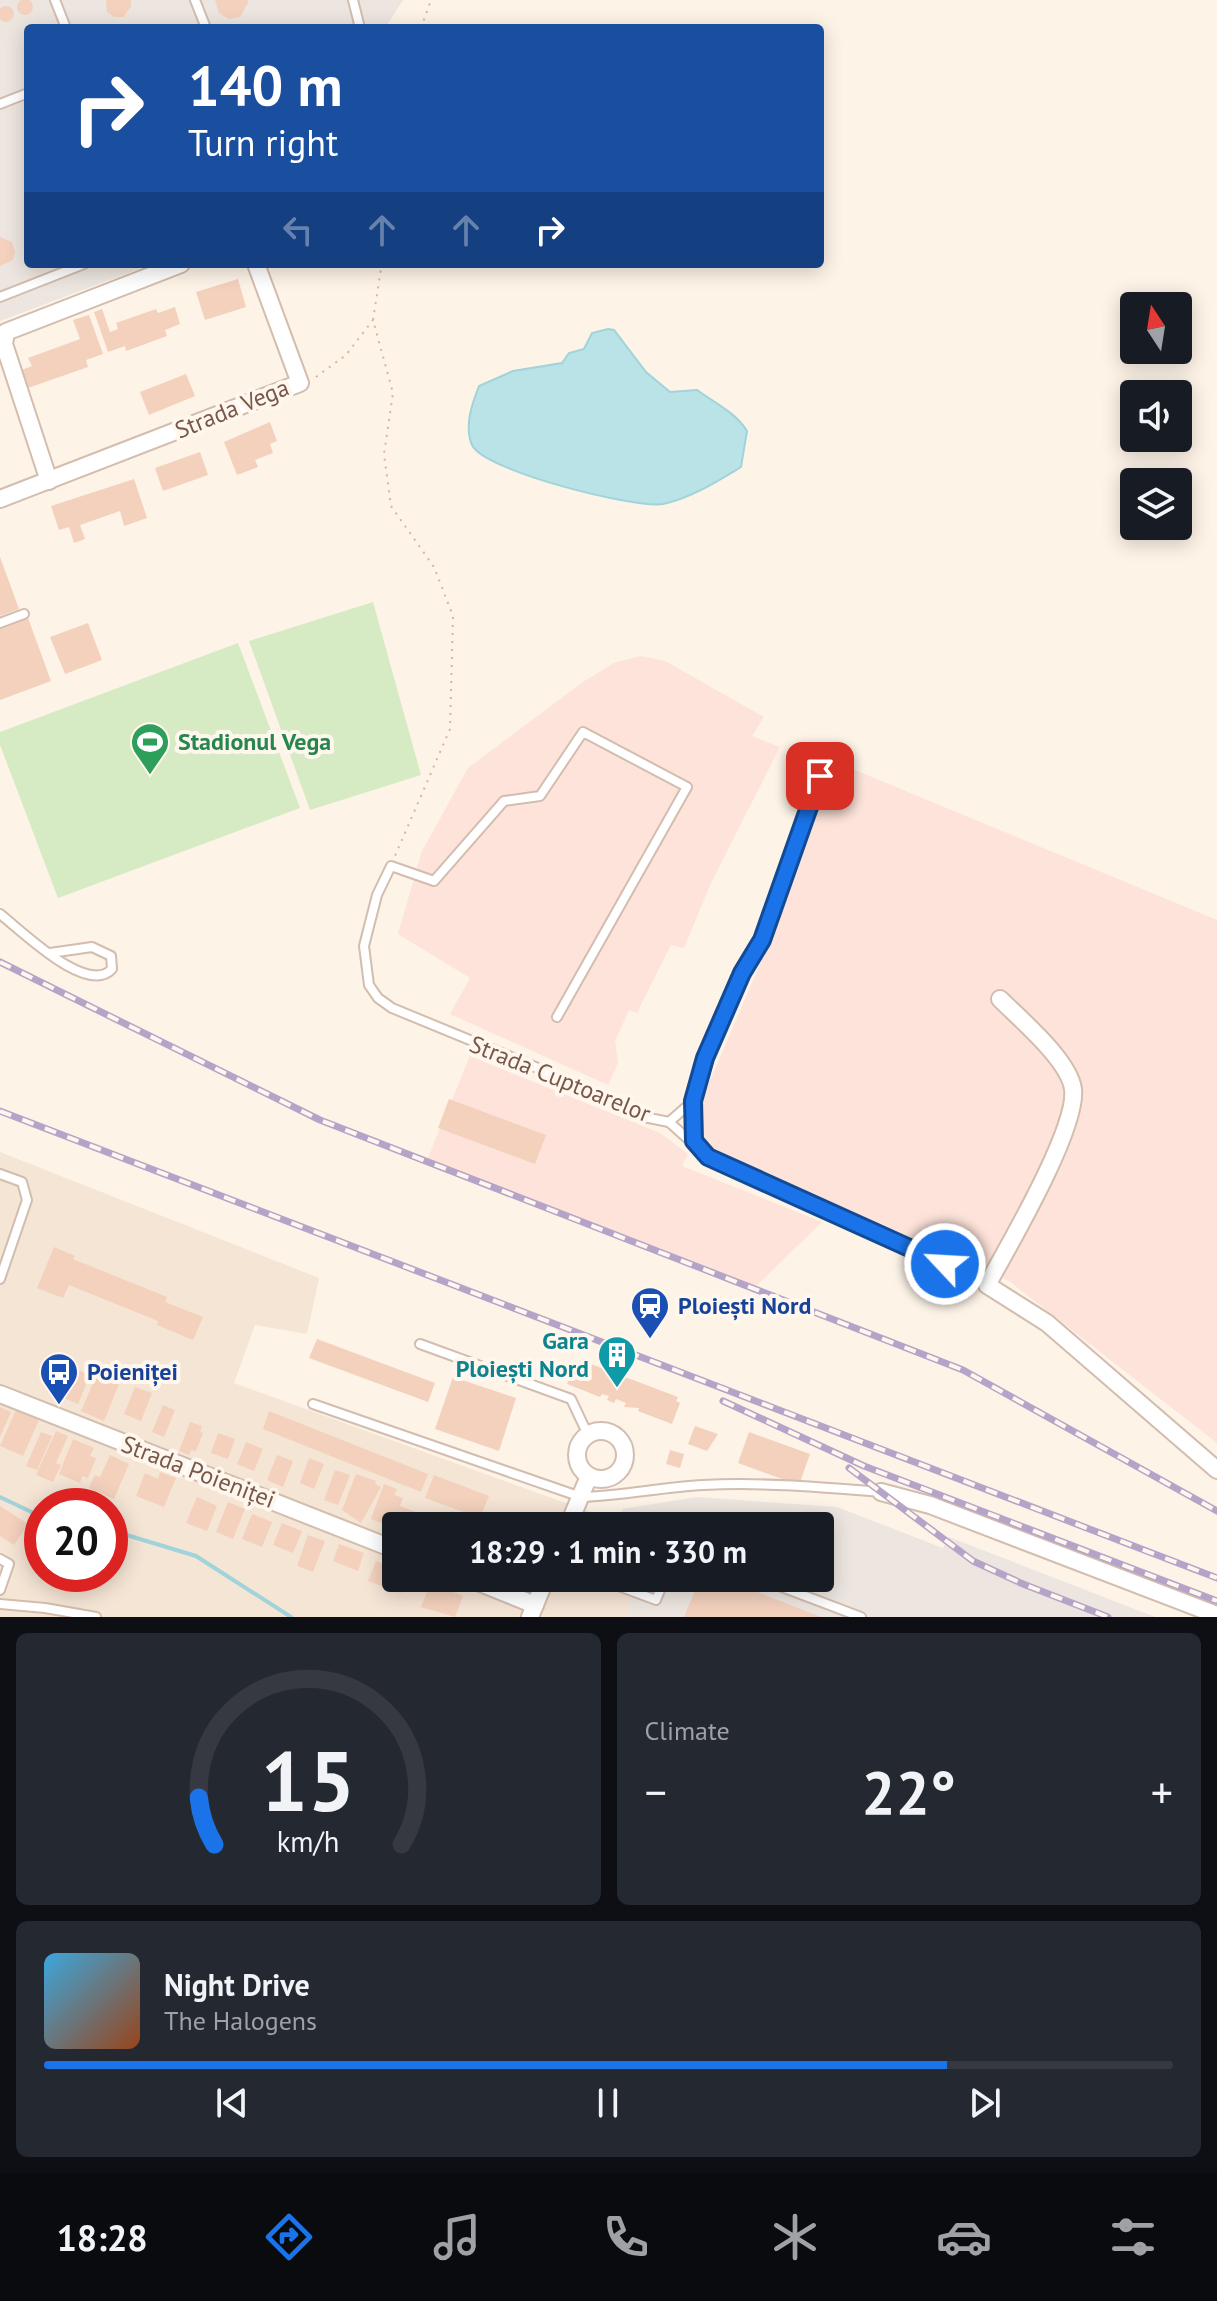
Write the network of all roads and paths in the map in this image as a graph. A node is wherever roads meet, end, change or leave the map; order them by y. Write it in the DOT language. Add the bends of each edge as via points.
graph roads {
  1 [pos="55,0"];
  2 [pos="195,0"];
  3 [pos="353,0"];
  4 [pos="431,0"];
  5 [pos="64,24"];
  6 [pos="204,24"];
  7 [pos="359,24"];
  8 [pos="422,24"];
  9 [pos="24,95"];
  10 [pos="0,104"];
  11 [pos="74,268"];
  12 [pos="171,268"];
  13 [pos="257,268"];
  14 [pos="382,268"];
  15 [pos="0,297"];
  16 [pos="373,320"];
  17 [pos="300,383"];
  18 [pos="49,481"];
  19 [pos="0,499"];
  20 [pos="24,614"];
  21 [pos="0,623"];
  22 [pos="830,749"];
  23 [pos="391,866"];
  24 [pos="0,914"];
  25 [pos="50,953"];
  26 [pos="1000,999"];
  27 [pos="557,1017"];
  28 [pos="693,1101"];
  29 [pos="669,1122"];
  30 [pos="694,1141"];
  31 [pos="0,1174"];
  32 [pos="0,1279"];
  33 [pos="987,1285"];
  34 [pos="420,1344"];
  35 [pos="0,1394"];
  36 [pos="313,1404"];
  37 [pos="588,1435"];
  38 [pos="1217,1470"];
  39 [pos="589,1476"];
  40 [pos="881,1492"];
  41 [pos="581,1497"];
  42 [pos="574,1512"];
  43 [pos="382,1544"];
  44 [pos="0,1559"];
  45 [pos="0,1590"];
  46 [pos="496,1592"];
  47 [pos="540,1592"];
  48 [pos="635,1592"];
  49 [pos="659,1592"];
  50 [pos="795,1592"];
  51 [pos="0,1604"];
  52 [pos="533,1611"];
  53 [pos="1217,1615"];
  54 [pos="96,1617"];
  55 [pos="861,1617"];
  1 -- 5 [label="lane"];
  2 -- 6 [label="lane"];
  3 -- 7 [label="lane"];
  4 -- 8 [label="path"];
  9 -- 10 [label="lane"];
  11 -- 15 [label="lane"];
  12 -- 18 [label="street" via="6,332 4,344"];
  13 -- 17 [label="street, Strada Vega"];
  14 -- 16 [label="path"];
  16 -- 17 [label="path" via="346,355"];
  16 -- 23 [label="path" via="393,393 384,454 391,506 434,567 453,616 450,729"];
  17 -- 18 [label="street, Strada Vega"];
  18 -- 19 [label="street, Strada Vega"];
  20 -- 21 [label="lane"];
  22 -- 28 [label="lane" via="762,940 712,1037"];
  23 -- 27 [label="lane" via="434,881 504,801 540,796 583,732 687,787"];
  23 -- 29 [label="lane, Strada Cuptoarelor" via="364,946 366,974 378,998 409,1017 644,1117"];
  24 -- 25 [label="lane"];
  25 -- 25 [label="lane" via="89,977 112,969 111,956 98,948"];
  26 -- 33 [label="street" via="1044,1043 1073,1088 1070,1112 1039,1190"];
  28 -- 29 [label="lane"];
  28 -- 30 [label="lane"];
  29 -- 30 [label="lane, Strada Cuptoarelor"];
  30 -- 33 [label="lane, Strada Cuptoarelor" via="708,1157"];
  31 -- 32 [label="lane" via="22,1182 27,1200"];
  33 -- 38 [label="street, Strada Cuptoarelor" via="1047,1323"];
  34 -- 37 [label="lane" via="571,1399"];
  35 -- 43 [label="street, Strada Poieniței"];
  36 -- 41 [label="lane"];
  37 -- 39 [label="street" via="577,1452 579,1466"];
  37 -- 39 [label="street" via="611,1433 625,1451 618,1473 604,1479"];
  39 -- 41 [label="street"];
  40 -- 41 [label="lane" via="708,1484"];
  40 -- 53 [label="street" via="930,1505"];
  41 -- 42 [label="street"];
  44 -- 45 [label="lane" via="9,1564"];
  46 -- 52 [label="street"];
  47 -- 52 [label="street"];
  48 -- 49 [label="lane" via="656,1600"];
  50 -- 55 [label="lane"];
  51 -- 54 [label="lane"];
}
